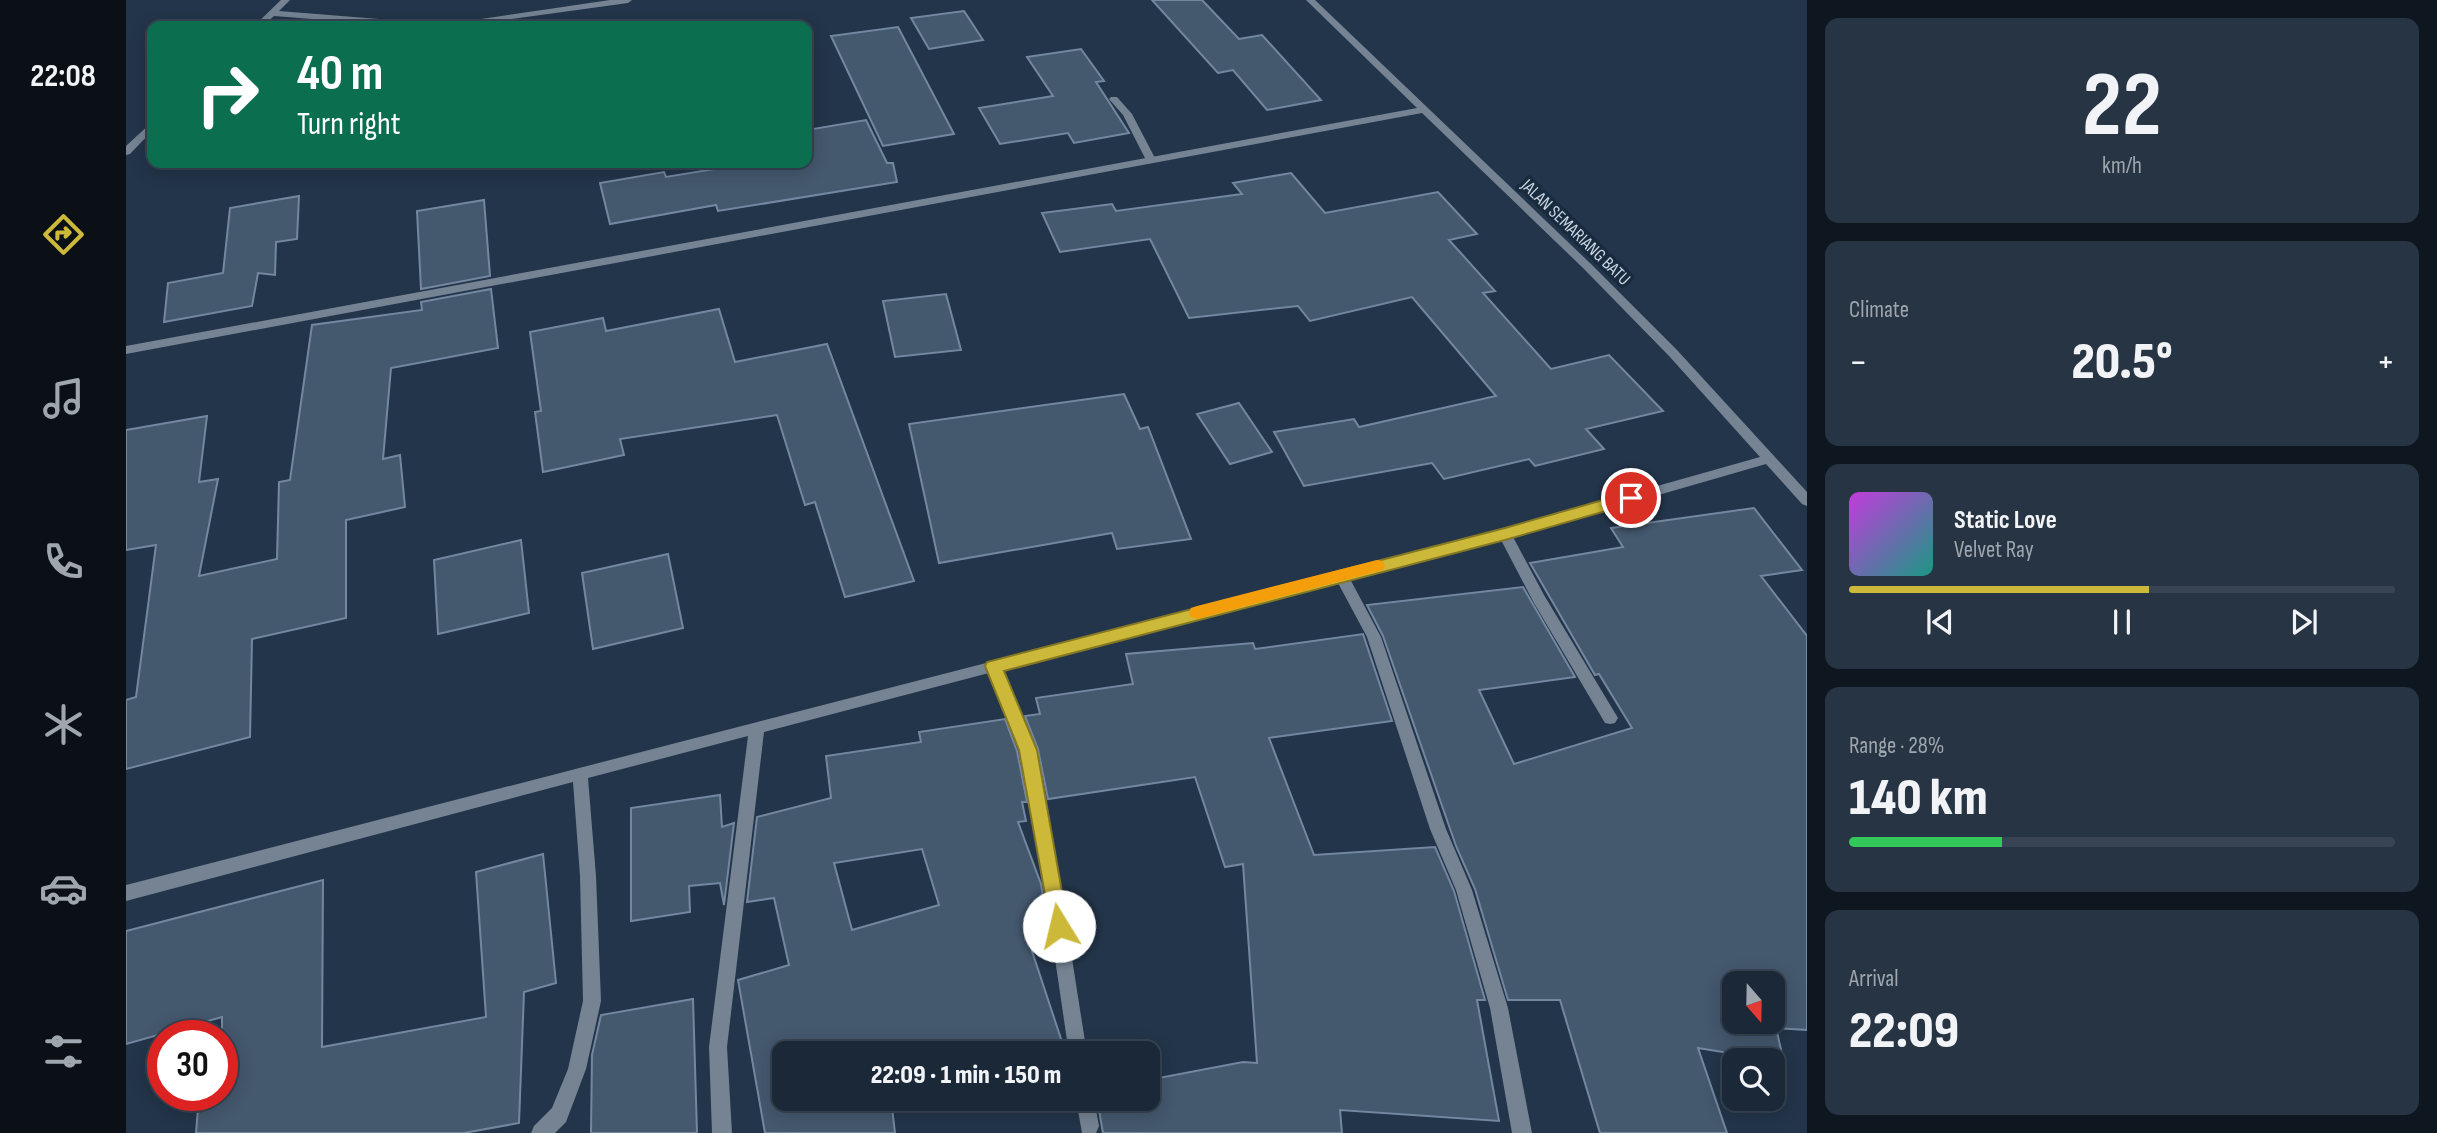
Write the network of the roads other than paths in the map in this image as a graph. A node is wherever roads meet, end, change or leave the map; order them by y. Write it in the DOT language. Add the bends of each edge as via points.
graph roads {
  1 [pos="286,0"];
  2 [pos="628,0"];
  3 [pos="1310,0"];
  4 [pos="273,13"];
  5 [pos="264,21"];
  6 [pos="369,21"];
  7 [pos="488,21"];
  8 [pos="1114,99"];
  9 [pos="1424,110"];
  10 [pos="147,130"];
  11 [pos="126,152"];
  12 [pos="1150,160"];
  13 [pos="126,350"];
  14 [pos="1769,459"];
  15 [pos="1807,501"];
  16 [pos="1505,534"];
  17 [pos="1341,575"];
  18 [pos="993,666"];
  19 [pos="1610,718"];
  20 [pos="757,728"];
  21 [pos="580,773"];
  22 [pos="126,893"];
  23 [pos="1076,1041"];
  24 [pos="1087,1111"];
  25 [pos="1089,1126"];
  26 [pos="541,1133"];
  27 [pos="722,1133"];
  28 [pos="1522,1133"];
  1 -- 4 [label="street"];
  2 -- 7 [label="street"];
  3 -- 9 [label="street, JALAN SEMARIANG BATU"];
  4 -- 5 [label="street"];
  4 -- 6 [label="street"];
  8 -- 12 [label="street" via="1127,114"];
  9 -- 12 [label="street"];
  9 -- 14 [label="street, JALAN SEMARIANG BATU" via="1587,266"];
  10 -- 11 [label="street"];
  12 -- 13 [label="street"];
  14 -- 15 [label="street, JALAN SEMARIANG BATU"];
  14 -- 16 [label="street"];
  16 -- 17 [label="street"];
  16 -- 19 [label="street"];
  17 -- 18 [label="street"];
  17 -- 28 [label="street" via="1374,637 1438,829 1464,890 1499,1008"];
  18 -- 20 [label="street"];
  18 -- 23 [label="street" via="1028,750"];
  20 -- 21 [label="street"];
  20 -- 27 [label="street" via="718,1047"];
  21 -- 22 [label="street"];
  21 -- 26 [label="street" via="592,1001 577,1069 559,1115"];
  24 -- 25 [label="street"];
}
